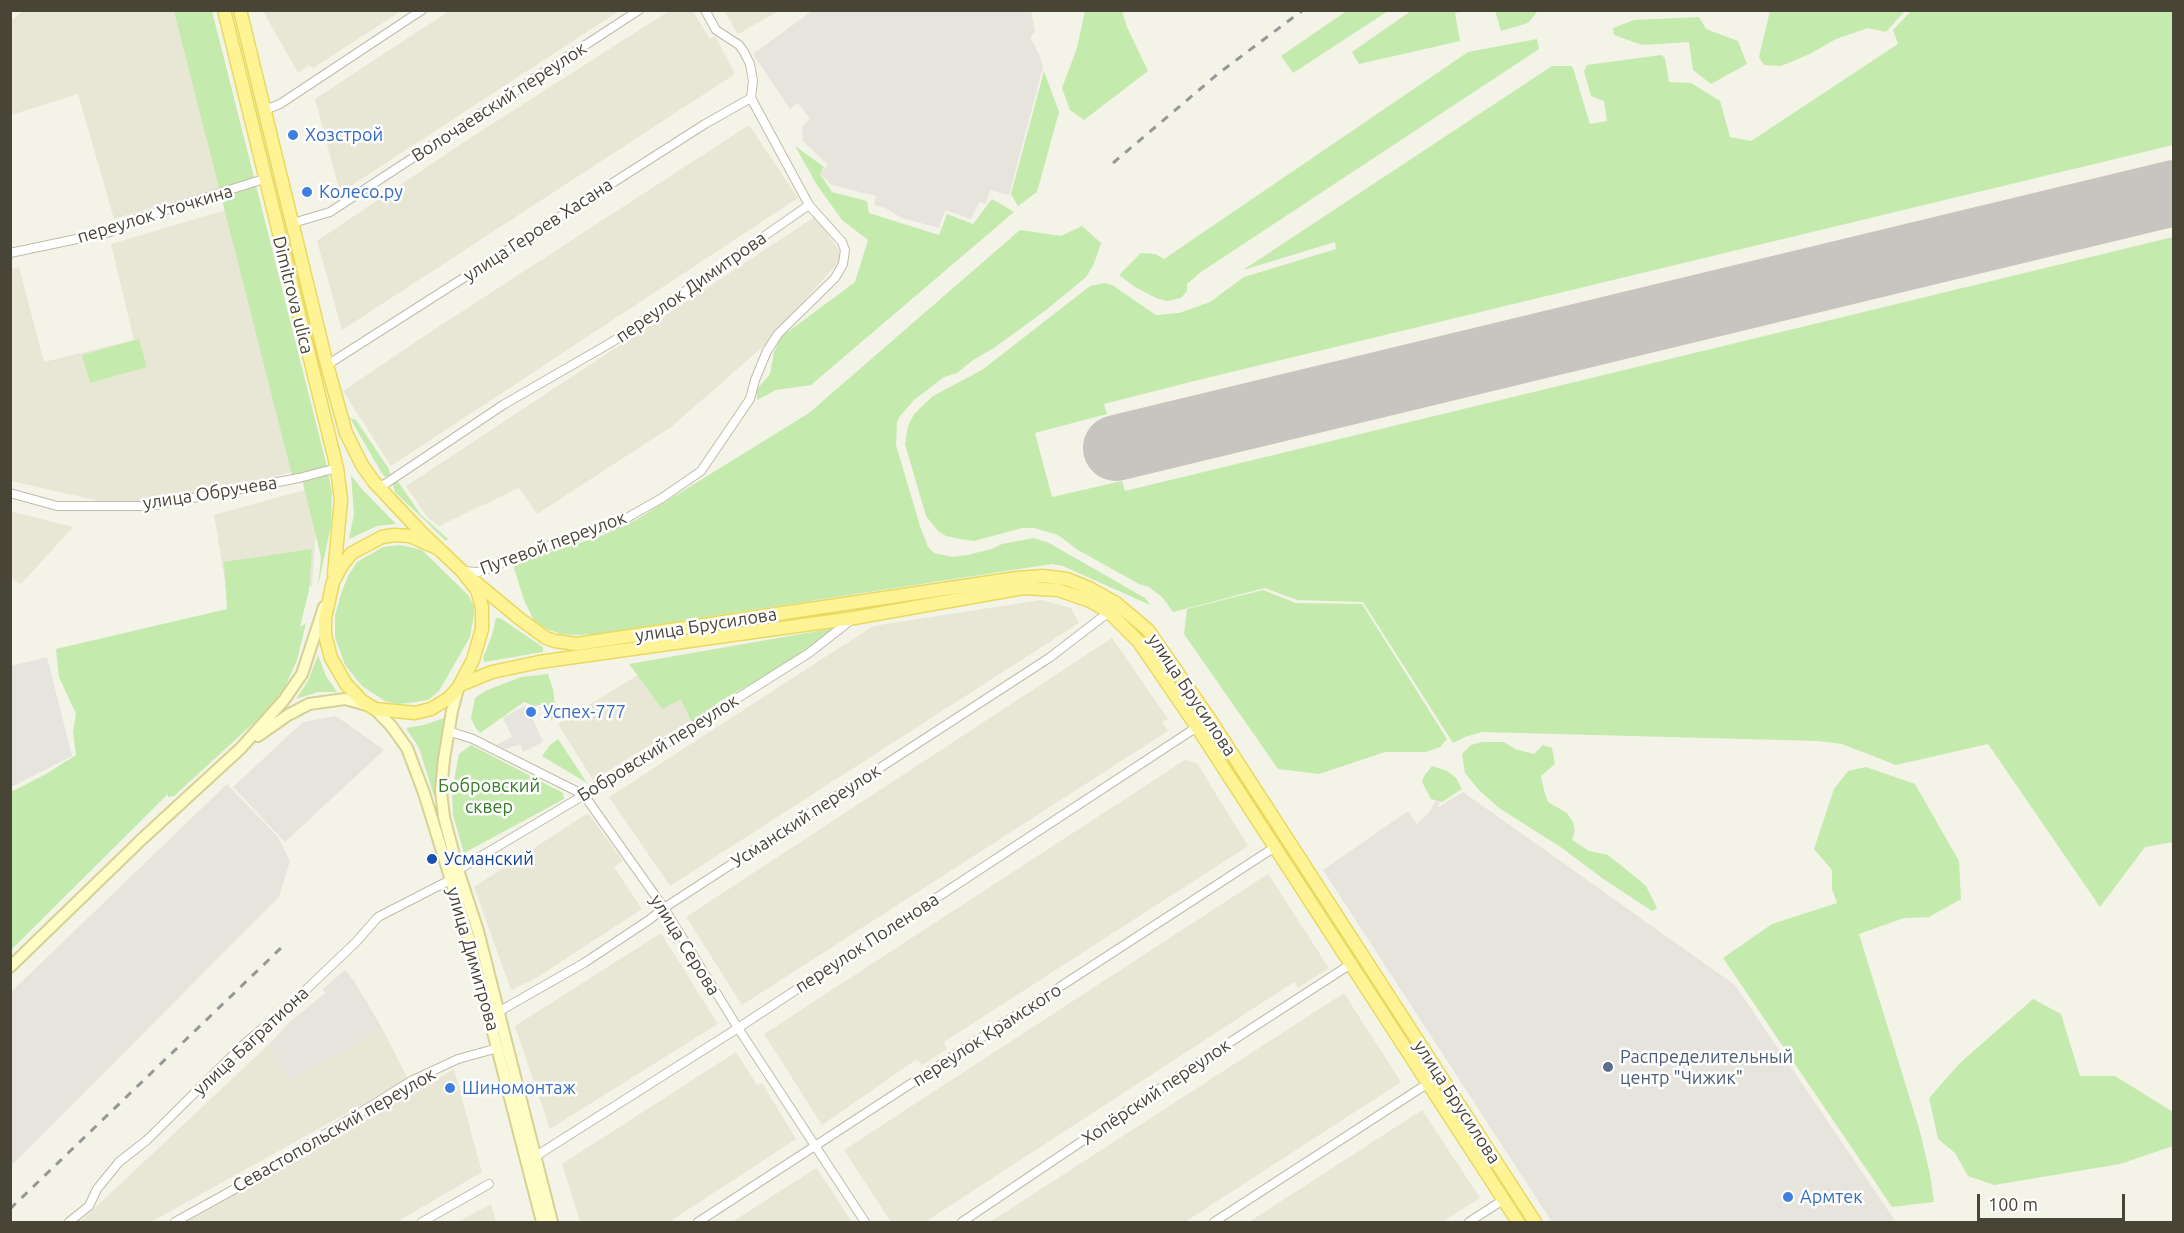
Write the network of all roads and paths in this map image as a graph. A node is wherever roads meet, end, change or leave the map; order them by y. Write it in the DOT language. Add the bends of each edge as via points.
graph roads {
  1 [pos="224,10"];
  2 [pos="240,10"];
  3 [pos="422,10"];
  4 [pos="639,10"];
  5 [pos="705,10"];
  6 [pos="751,98"];
  7 [pos="265,110"];
  8 [pos="264,179"];
  9 [pos="809,206"];
  10 [pos="293,223"];
  11 [pos="10,253"];
  12 [pos="327,365"];
  13 [pos="337,468"];
  14 [pos="379,488"];
  15 [pos="10,493"];
  16 [pos="436,548"];
  17 [pos="462,571"];
  18 [pos="333,582"];
  19 [pos="328,596"];
  20 [pos="1108,612"];
  21 [pos="854,618"];
  22 [pos="459,687"];
  23 [pos="373,708"];
  24 [pos="1197,727"];
  25 [pos="448,731"];
  26 [pos="241,748"];
  27 [pos="584,795"];
  28 [pos="1275,847"];
  29 [pos="458,870"];
  30 [pos="450,880"];
  31 [pos="664,908"];
  32 [pos="1351,964"];
  33 [pos="10,967"];
  34 [pos="498,1012"];
  35 [pos="738,1028"];
  36 [pos="498,1048"];
  37 [pos="1427,1084"];
  38 [pos="1477,1133"];
  39 [pos="1465,1141"];
  40 [pos="817,1147"];
  41 [pos="536,1156"];
  42 [pos="489,1184"];
  43 [pos="1503,1200"];
  44 [pos="69,1222"];
  45 [pos="175,1222"];
  46 [pos="422,1222"];
  47 [pos="542,1222"];
  48 [pos="552,1222"];
  49 [pos="699,1222"];
  50 [pos="865,1222"];
  51 [pos="962,1222"];
  52 [pos="1214,1222"];
  53 [pos="1469,1222"];
  54 [pos="1518,1222"];
  55 [pos="1535,1222"];
  1 -- 8 [label="main road, Dimitrova ulica"];
  2 -- 7 [label="main road, Dimitrova ulica"];
  3 -- 7 [label="street"];
  4 -- 10 [label="street, Волочаевский переулок" via="330,212"];
  5 -- 6 [label="street" via="716,30 744,52 753,81"];
  6 -- 9 [label="street"];
  6 -- 12 [label="street, улица Героев Хасана"];
  7 -- 10 [label="main road, Dimitrova ulica"];
  8 -- 11 [label="street, переулок Уточкина" via="130,221 110,232"];
  8 -- 13 [label="main road, Dimitrova ulica"];
  9 -- 14 [label="street, переулок Димитрова" via="612,342 494,411"];
  9 -- 17 [label="street, Путевой переулок" via="842,242 843,264 835,278 778,334 767,351 750,399 701,471 618,523 486,570"];
  10 -- 12 [label="main road, Dimitrova ulica"];
  12 -- 14 [label="main road, Dimitrova ulica" via="350,442"];
  13 -- 15 [label="street, улица Обручева" via="150,506 57,506"];
  13 -- 18 [label="main road, Dimitrova ulica" via="341,501"];
  14 -- 16 [label="main road, Dimitrova ulica"];
  16 -- 17 [label="main road, улица Димитрова"];
  16 -- 18 [label="main road, улица Димитрова" via="410,536 382,537 352,552"];
  17 -- 22 [label="main road, улица Димитрова" via="480,598 483,619 473,660"];
  17 -- 38 [label="main road, улица Брусилова" via="546,638 577,644 1017,578 1067,579 1089,588 1116,603 1148,630"];
  18 -- 19 [label="main road, улица Димитрова"];
  19 -- 23 [label="main road, улица Димитрова" via="325,627 331,658 346,684"];
  19 -- 26 [label="main road" via="302,674"];
  20 -- 21 [label="main road, улица Брусилова" via="1058,590 1023,588"];
  20 -- 24 [label="main road, улица Брусилова" via="1139,642"];
  20 -- 31 [label="street, Усманский переулок" via="1049,658"];
  21 -- 22 [label="main road, улица Брусилова" via="530,663 492,672"];
  21 -- 27 [label="street, Бобровский переулок" via="809,653"];
  22 -- 23 [label="main road, улица Димитрова" via="444,703 423,712"];
  22 -- 25 [label="main road, улица Димитрова"];
  23 -- 26 [label="main road" via="345,699 309,704"];
  23 -- 30 [label="main road, улица Димитрова" via="392,727 410,755"];
  24 -- 28 [label="main road, улица Брусилова"];
  24 -- 35 [label="street, переулок Поленова"];
  25 -- 27 [label="street, улица Серова" via="473,739"];
  25 -- 29 [label="main road, улица Димитрова" via="441,791"];
  26 -- 33 [label="main road"];
  27 -- 29 [label="street, Бобровский переулок"];
  27 -- 31 [label="street, улица Серова"];
  28 -- 32 [label="main road, улица Брусилова"];
  28 -- 40 [label="street, переулок Крамского"];
  29 -- 34 [label="main road"];
  30 -- 36 [label="main road, улица Димитрова"];
  30 -- 44 [label="street, улица Багратиона" via="378,917 290,1005 119,1162 89,1206"];
  31 -- 34 [label="street, Усманский переулок" via="584,963"];
  31 -- 35 [label="street, улица Серова"];
  32 -- 37 [label="main road, улица Брусилова"];
  32 -- 51 [label="street, Хопёрский переулок"];
  34 -- 41 [label="main road"];
  35 -- 40 [label="street, улица Серова"];
  35 -- 41 [label="street, переулок Поленова"];
  36 -- 45 [label="street, Севастопольский переулок" via="458,1059 413,1080"];
  36 -- 47 [label="main road, улица Димитрова"];
  37 -- 39 [label="main road, улица Брусилова"];
  37 -- 52 [label="street"];
  38 -- 39 [label="main road"];
  38 -- 55 [label="main road, улица Брусилова"];
  39 -- 43 [label="main road, улица Брусилова"];
  40 -- 49 [label="street, переулок Крамского"];
  40 -- 50 [label="street, улица Серова"];
  41 -- 48 [label="main road"];
  42 -- 46 [label="street"];
  43 -- 53 [label="street"];
  43 -- 54 [label="main road, улица Брусилова"];
}
